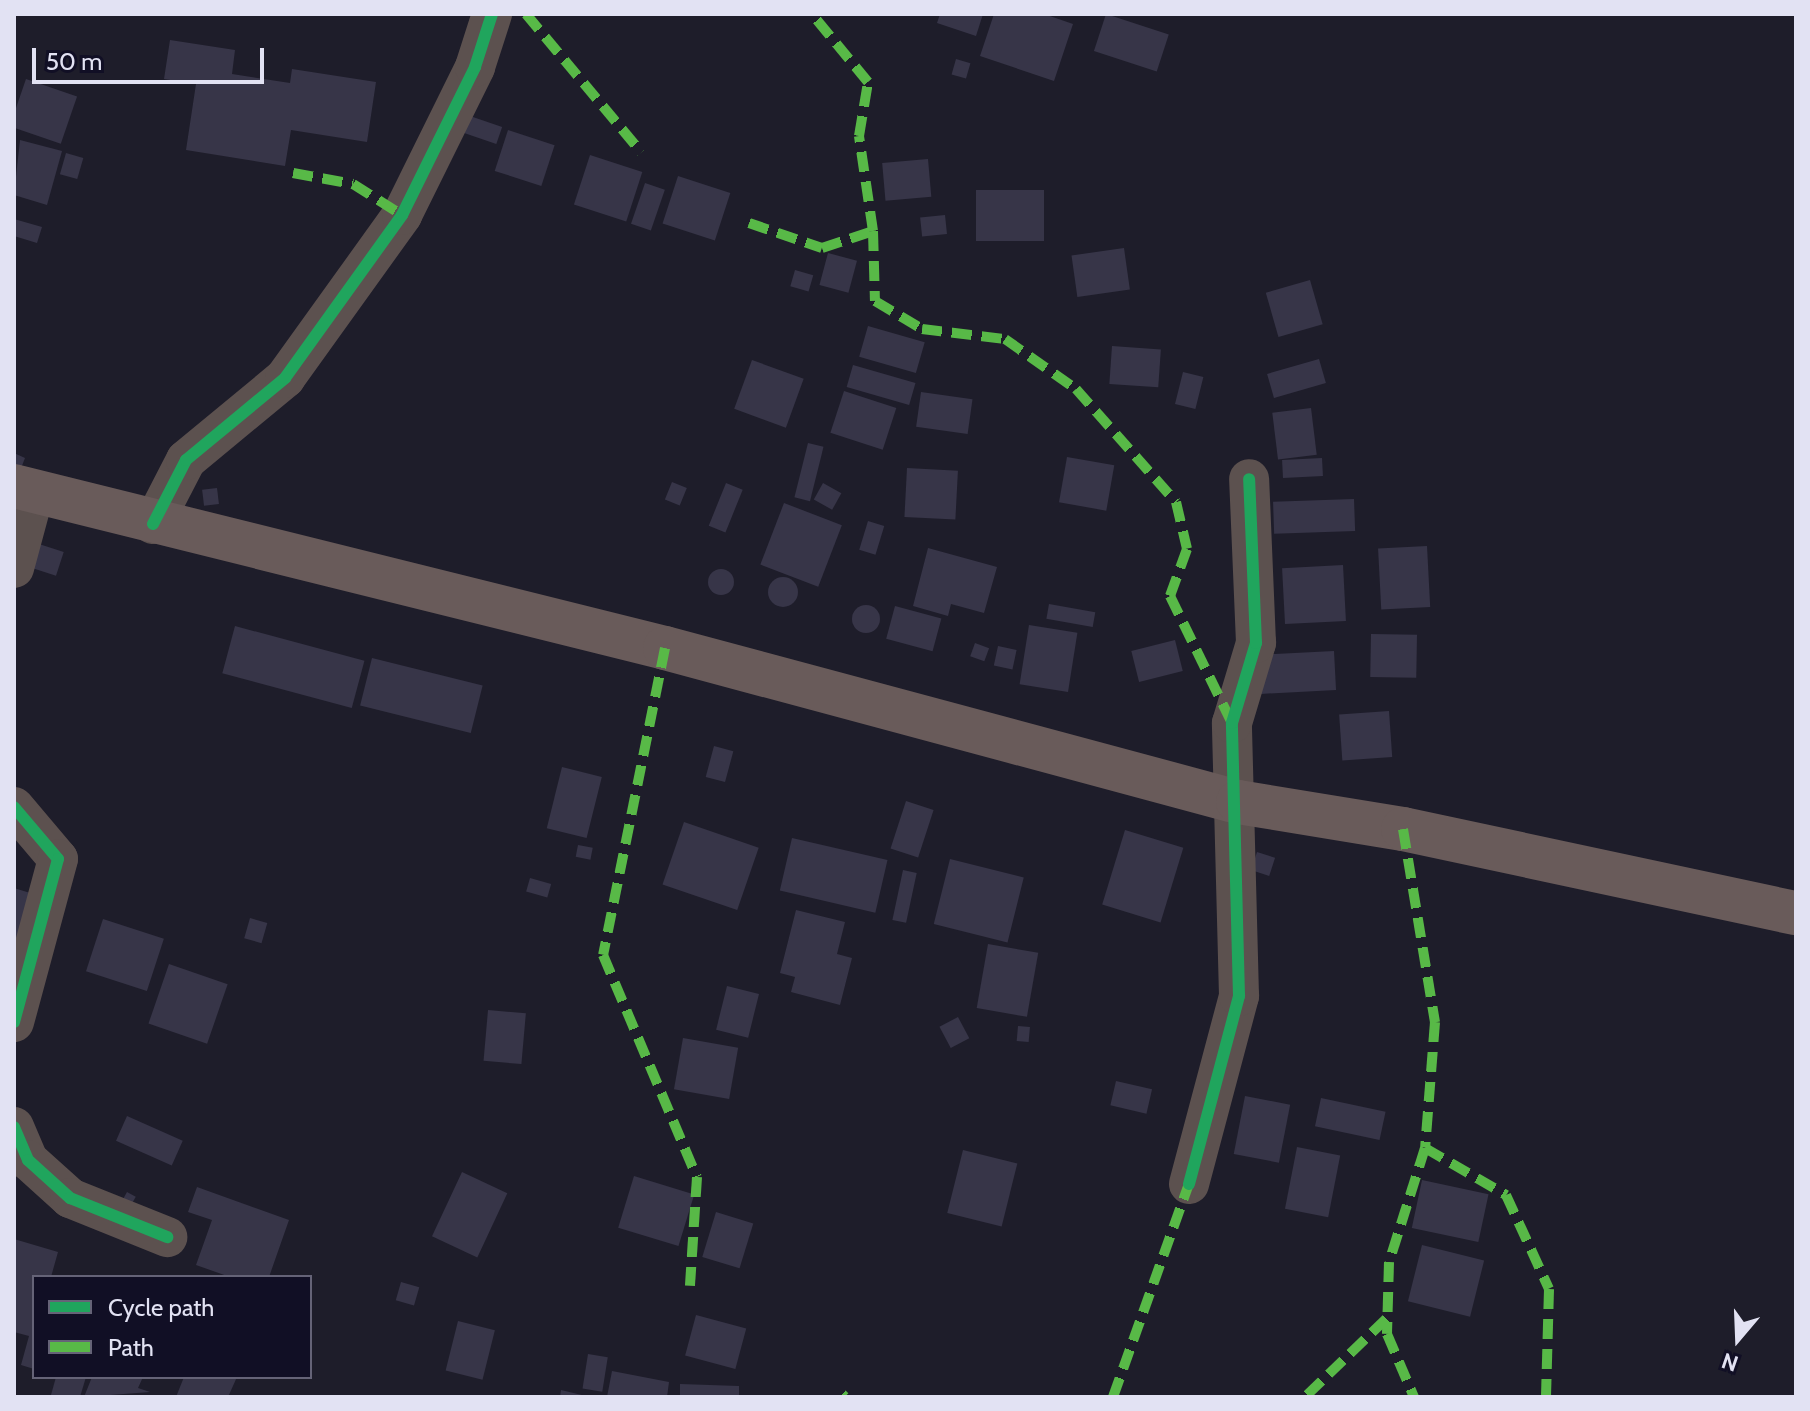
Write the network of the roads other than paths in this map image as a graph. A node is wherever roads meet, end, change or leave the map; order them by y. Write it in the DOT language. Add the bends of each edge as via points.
graph roads {
  1 [pos="492,14"];
  2 [pos="1249,479"];
  3 [pos="24,488"];
  4 [pos="153,524"];
  5 [pos="14,568"];
  6 [pos="1238,802"];
  7 [pos="14,807"];
  8 [pos="1796,913"];
  9 [pos="14,1022"];
  10 [pos="14,1127"];
  11 [pos="1189,1184"];
  12 [pos="167,1237"];
  1 -- 4 [label="street" via="475,67 402,215 285,378 186,460"];
  2 -- 6 [label="street" via="1256,643 1232,723"];
  3 -- 4 [label="main road"];
  3 -- 5 [label="street"];
  4 -- 6 [label="main road" via="665,648"];
  6 -- 8 [label="main road" via="1403,829"];
  6 -- 11 [label="street" via="1239,996"];
  7 -- 9 [label="street" via="58,859"];
  10 -- 12 [label="street" via="28,1160 70,1198"];
}
